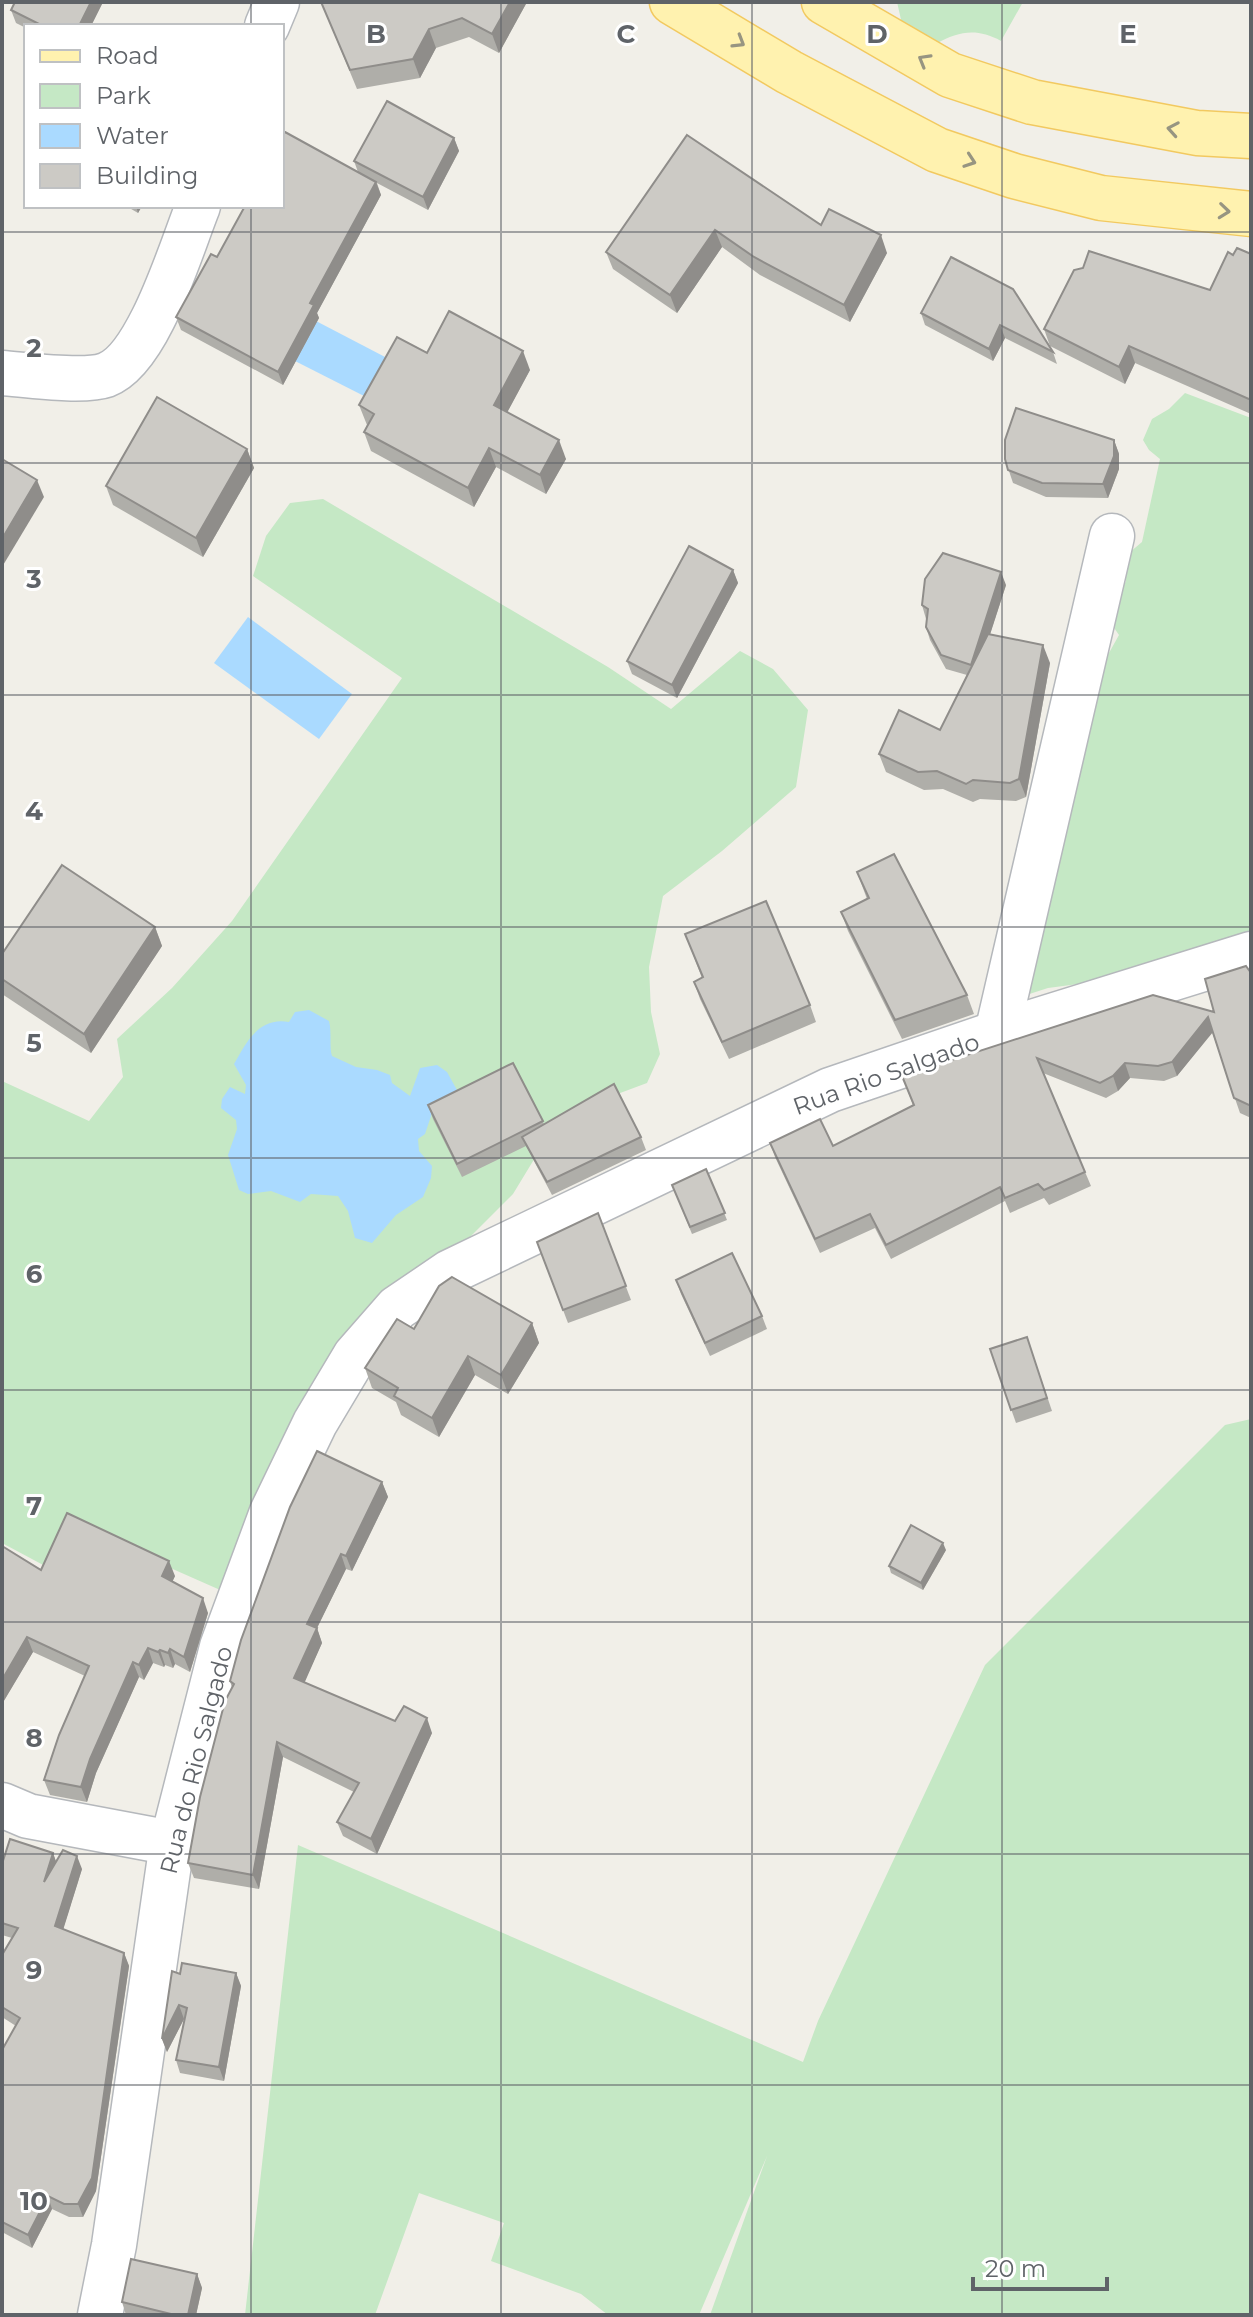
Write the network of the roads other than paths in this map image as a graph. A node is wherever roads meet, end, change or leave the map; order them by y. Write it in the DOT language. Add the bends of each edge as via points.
graph roads {
  1 [pos="277,2"];
  2 [pos="672,2"];
  3 [pos="824,2"];
  4 [pos="268,24"];
  5 [pos="1251,136"];
  6 [pos="197,208"];
  7 [pos="1251,214"];
  8 [pos="2,373"];
  9 [pos="1112,536"];
  10 [pos="1251,954"];
  11 [pos="997,1033"];
  12 [pos="450,1272"];
  13 [pos="2,1805"];
  14 [pos="172,1843"];
  15 [pos="100,2315"];
  1 -- 4 [label="street"];
  2 -- 7 [label="main road, one-way" via="789,72 937,150 1101,198"];
  5 -- 3 [label="main road, one-way" via="1197,133 1032,102 950,75"];
  6 -- 8 [label="street" via="150,328 108,375"];
  9 -- 11 [label="street"];
  10 -- 11 [label="street, Rua Rio Salgado"];
  11 -- 12 [label="street, Rua Rio Salgado" via="830,1090"];
  12 -- 14 [label="street, Rua do Rio Salgado" via="397,1308 355,1356 315,1423 278,1499 222,1647"];
  13 -- 14 [label="street" via="28,1816"];
  14 -- 15 [label="street, Rua do Rio Salgado"];
}
